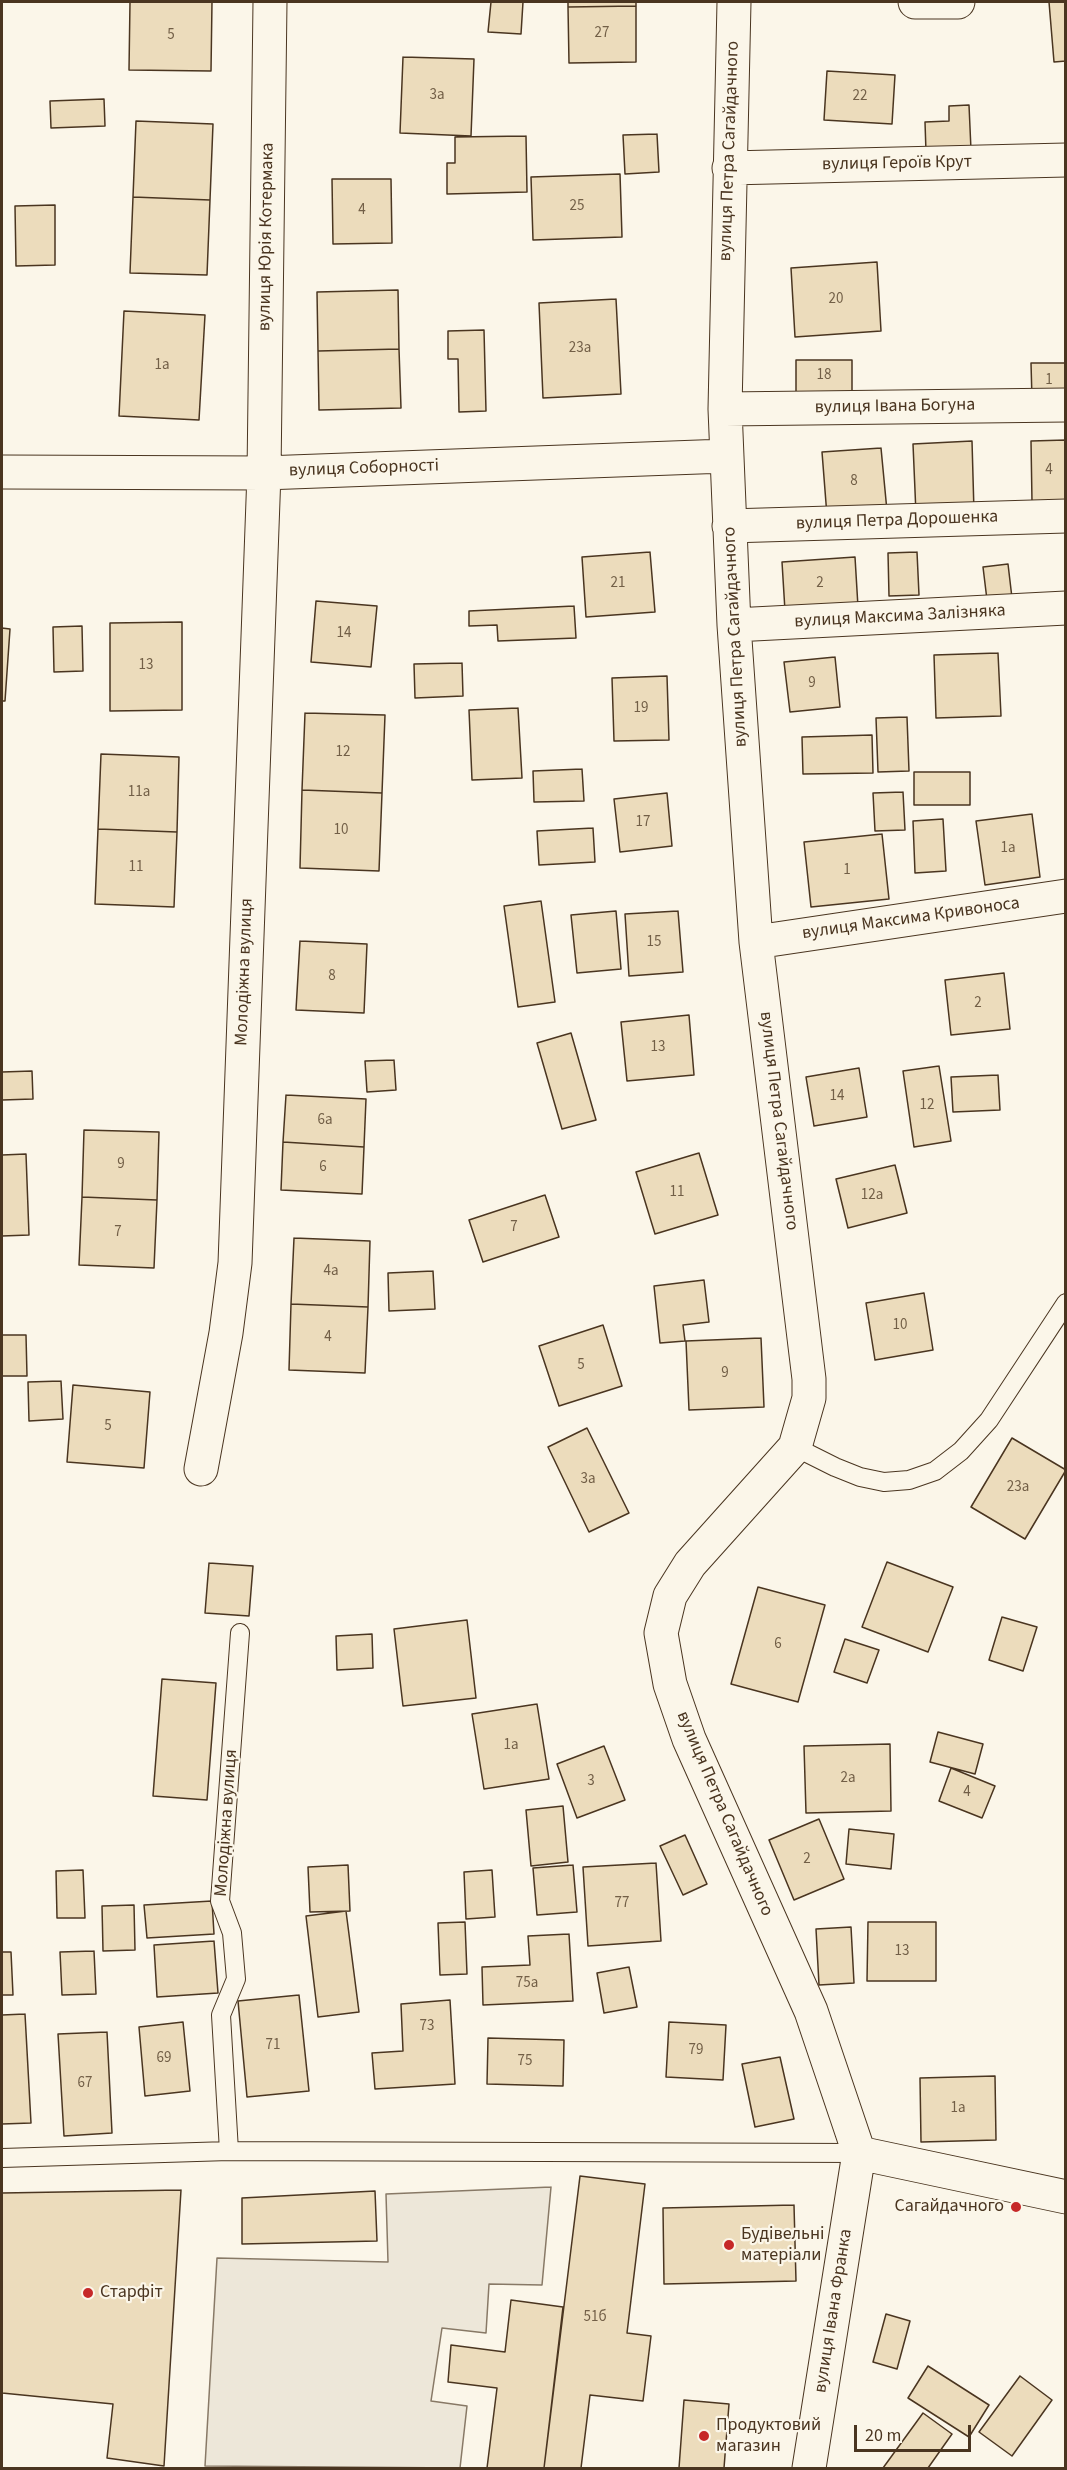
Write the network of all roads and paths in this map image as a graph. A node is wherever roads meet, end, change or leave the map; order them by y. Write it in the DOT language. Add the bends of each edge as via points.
graph roads {
  1 [pos="270,2"];
  2 [pos="734,2"];
  3 [pos="915,2"];
  4 [pos="958,2"];
  5 [pos="1065,160"];
  6 [pos="729,168"];
  7 [pos="1065,405"];
  8 [pos="725,409"];
  9 [pos="726,456"];
  10 [pos="2,472"];
  11 [pos="264,472"];
  12 [pos="1065,516"];
  13 [pos="729,526"];
  14 [pos="1065,608"];
  15 [pos="734,625"];
  16 [pos="1065,896"];
  17 [pos="756,942"];
  18 [pos="1065,1303"];
  19 [pos="795,1446"];
  20 [pos="201,1469"];
  21 [pos="240,1633"];
  22 [pos="229,2151"];
  23 [pos="859,2153"];
  24 [pos="2,2158"];
  25 [pos="1065,2197"];
  26 [pos="809,2469"];
  1 -- 11 [label="street, вулиця Юрія Котермака"];
  2 -- 6 [label="street, вулиця Петра Сагайдачного"];
  3 -- 4 [label="street"];
  5 -- 6 [label="street, вулиця Героїв Крут"];
  6 -- 8 [label="street, вулиця Петра Сагайдачного"];
  7 -- 8 [label="street, вулиця Івана Богуна"];
  8 -- 9 [label="street, вулиця Петра Сагайдачного"];
  9 -- 11 [label="street, вулиця Соборності"];
  9 -- 13 [label="street, вулиця Петра Сагайдачного"];
  10 -- 11 [label="street, вулиця Соборності"];
  11 -- 20 [label="street, Молодіжна вулиця" via="235,1263"];
  12 -- 13 [label="street, вулиця Петра Дорошенка"];
  13 -- 15 [label="street, вулиця Петра Сагайдачного"];
  14 -- 15 [label="street, вулиця Максима Залізняка"];
  15 -- 17 [label="street, вулиця Петра Сагайдачного"];
  16 -- 17 [label="street, вулиця Максима Кривоноса"];
  17 -- 19 [label="street, вулиця Петра Сагайдачного" via="809,1379 809,1398"];
  18 -- 19 [label="lane" via="989,1420 962,1451 935,1471 909,1480 884,1482 835,1467"];
  19 -- 23 [label="street, вулиця Петра Сагайдачного" via="690,1564 670,1596 661,1633 670,1684 688,1739 811,2011"];
  21 -- 22 [label="lane, Молодіжна вулиця" via="220,1901 232,1933 236,1979 221,2015"];
  22 -- 23 [label="lane"];
  22 -- 24 [label="lane"];
  23 -- 25 [label="street"];
  23 -- 26 [label="street, вулиця Івана Франка"];
}
